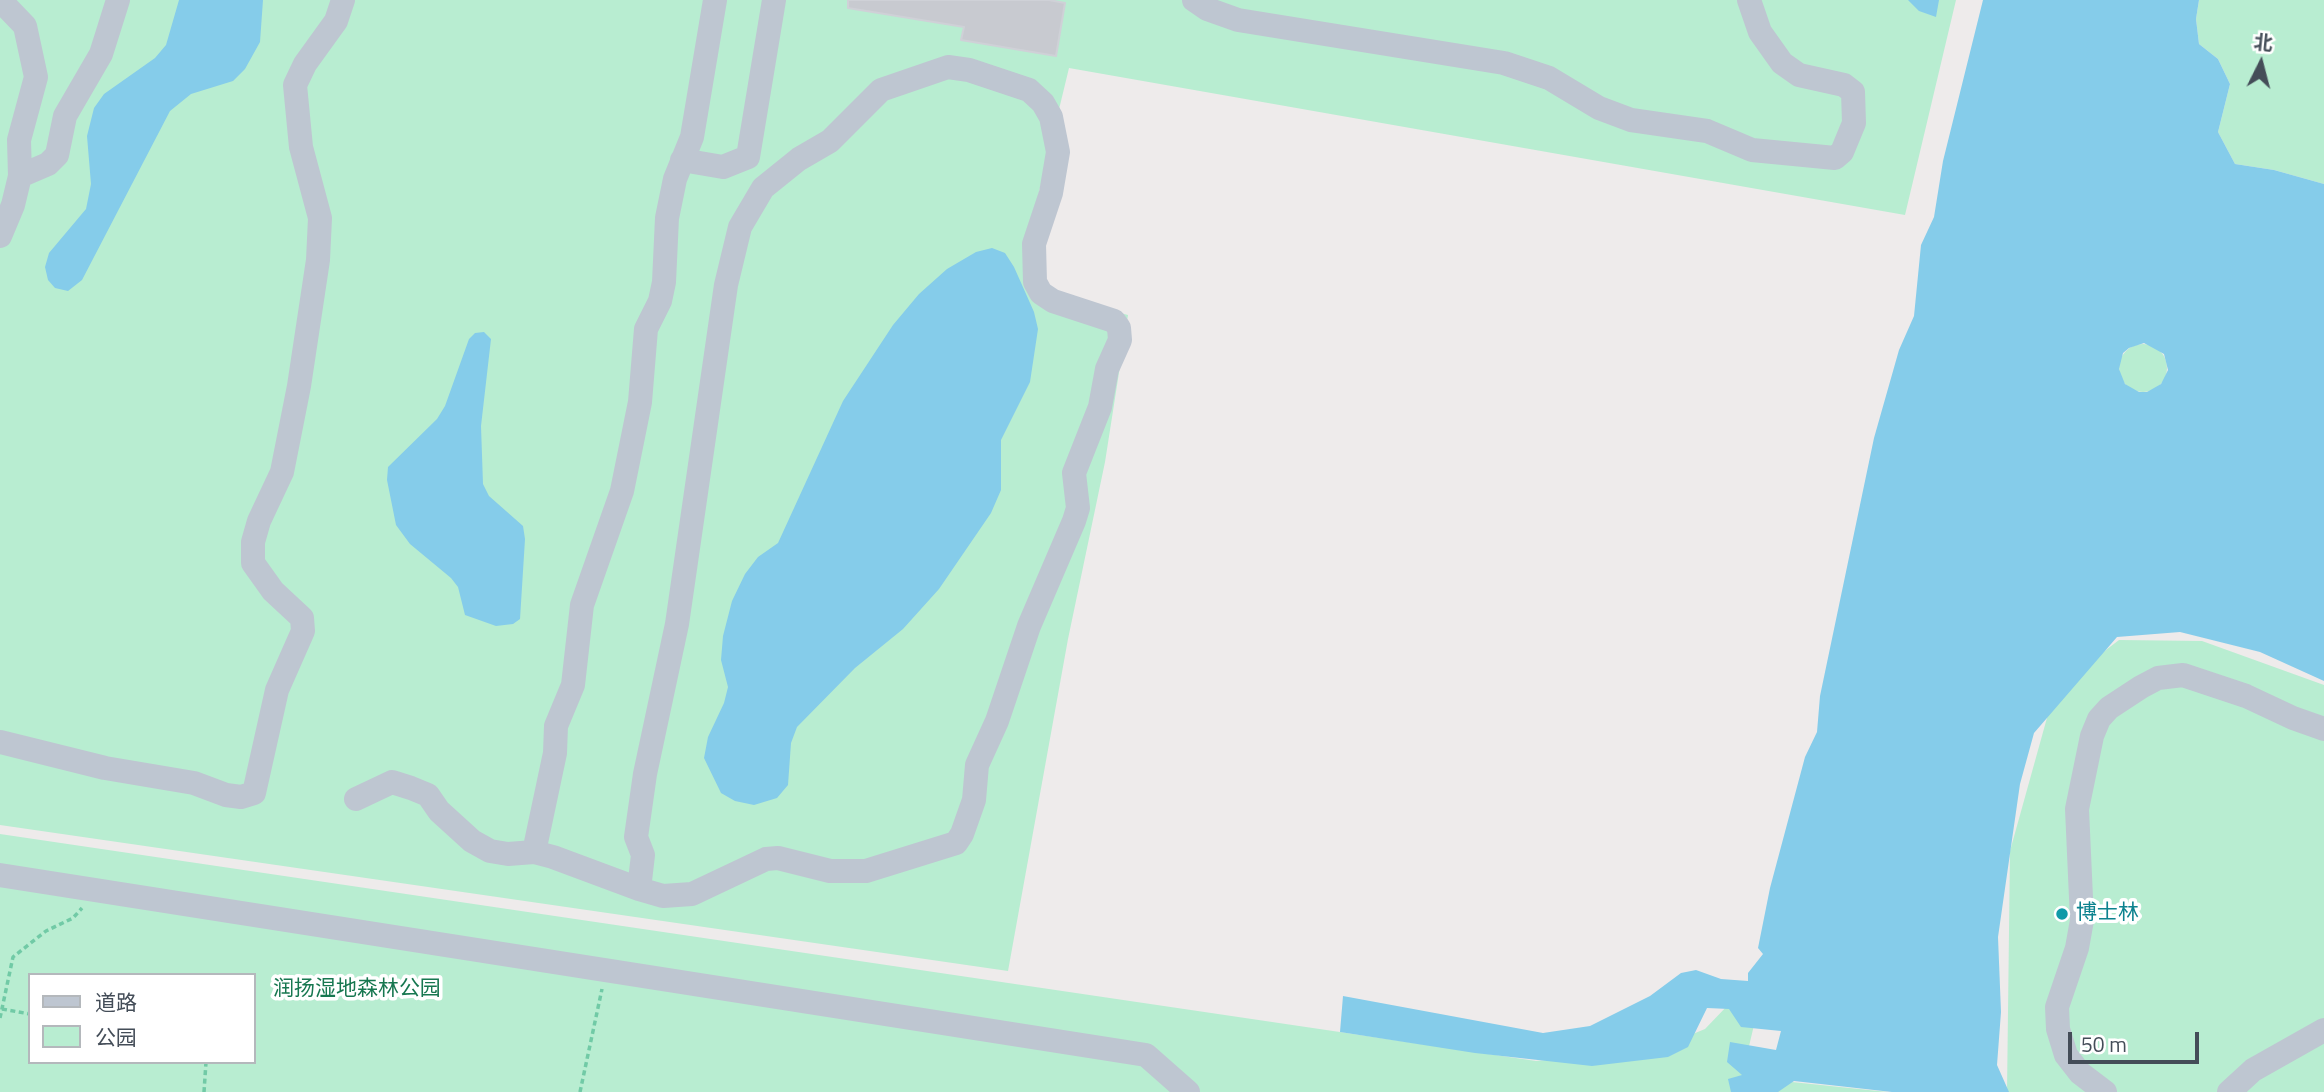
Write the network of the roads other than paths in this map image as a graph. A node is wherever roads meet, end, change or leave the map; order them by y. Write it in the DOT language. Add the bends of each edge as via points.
graph roads {
  1 [pos="118,0"];
  2 [pos="343,0"];
  3 [pos="715,0"];
  4 [pos="774,0"];
  5 [pos="1194,0"];
  6 [pos="1749,0"];
  7 [pos="0,1"];
  8 [pos="748,157"];
  9 [pos="682,160"];
  10 [pos="20,176"];
  11 [pos="772,180"];
  12 [pos="0,236"];
  13 [pos="2324,729"];
  14 [pos="0,742"];
  15 [pos="356,799"];
  16 [pos="534,852"];
  17 [pos="0,875"];
  18 [pos="639,889"];
  19 [pos="2324,1030"];
  20 [pos="1188,1092"];
  21 [pos="2105,1092"];
  22 [pos="2229,1092"];
  1 -- 10 [label="lane" via="101,54 65,116 57,155"];
  2 -- 14 [label="lane" via="336,21 295,85 301,147 320,218 318,260 282,472 259,521 253,563 273,592 302,618 303,631 277,690 254,793 226,795 194,783 104,768"];
  3 -- 9 [label="lane" via="692,137"];
  4 -- 8 [label="lane"];
  5 -- 6 [label="lane" via="1238,20 1504,63 1549,78 1599,108 1631,120 1707,131 1752,150 1835,159 1854,123 1853,92 1844,85 1799,75 1782,63 1760,32"];
  7 -- 10 [label="lane" via="25,26 36,77 19,140"];
  8 -- 9 [label="lane" via="723,167"];
  8 -- 11 [label="lane"];
  9 -- 16 [label="lane" via="667,218 660,301 646,329 640,402 622,491 582,605 573,685 556,726"];
  10 -- 12 [label="lane"];
  11 -- 18 [label="lane" via="750,205 740,226 726,285 677,624 636,837 643,855"];
  11 -- 18 [label="lane" via="831,141 881,90 935,69 969,70 1029,90 1051,117 1058,152 1051,193 1034,244 1035,282 1053,301 1114,321 1120,340 1074,473 1078,508 1074,521 977,765 974,800 956,843 866,872 830,871 778,858 766,859 692,894 663,896"];
  13 -- 21 [label="lane" via="2183,675 2158,678 2099,719 2077,809 2082,920 2057,1007 2066,1055"];
  15 -- 16 [label="lane" via="392,782 429,795 448,819 490,851"];
  16 -- 18 [label="lane"];
  17 -- 20 [label="lane" via="1146,1055"];
  19 -- 22 [label="lane" via="2253,1070"];
}
